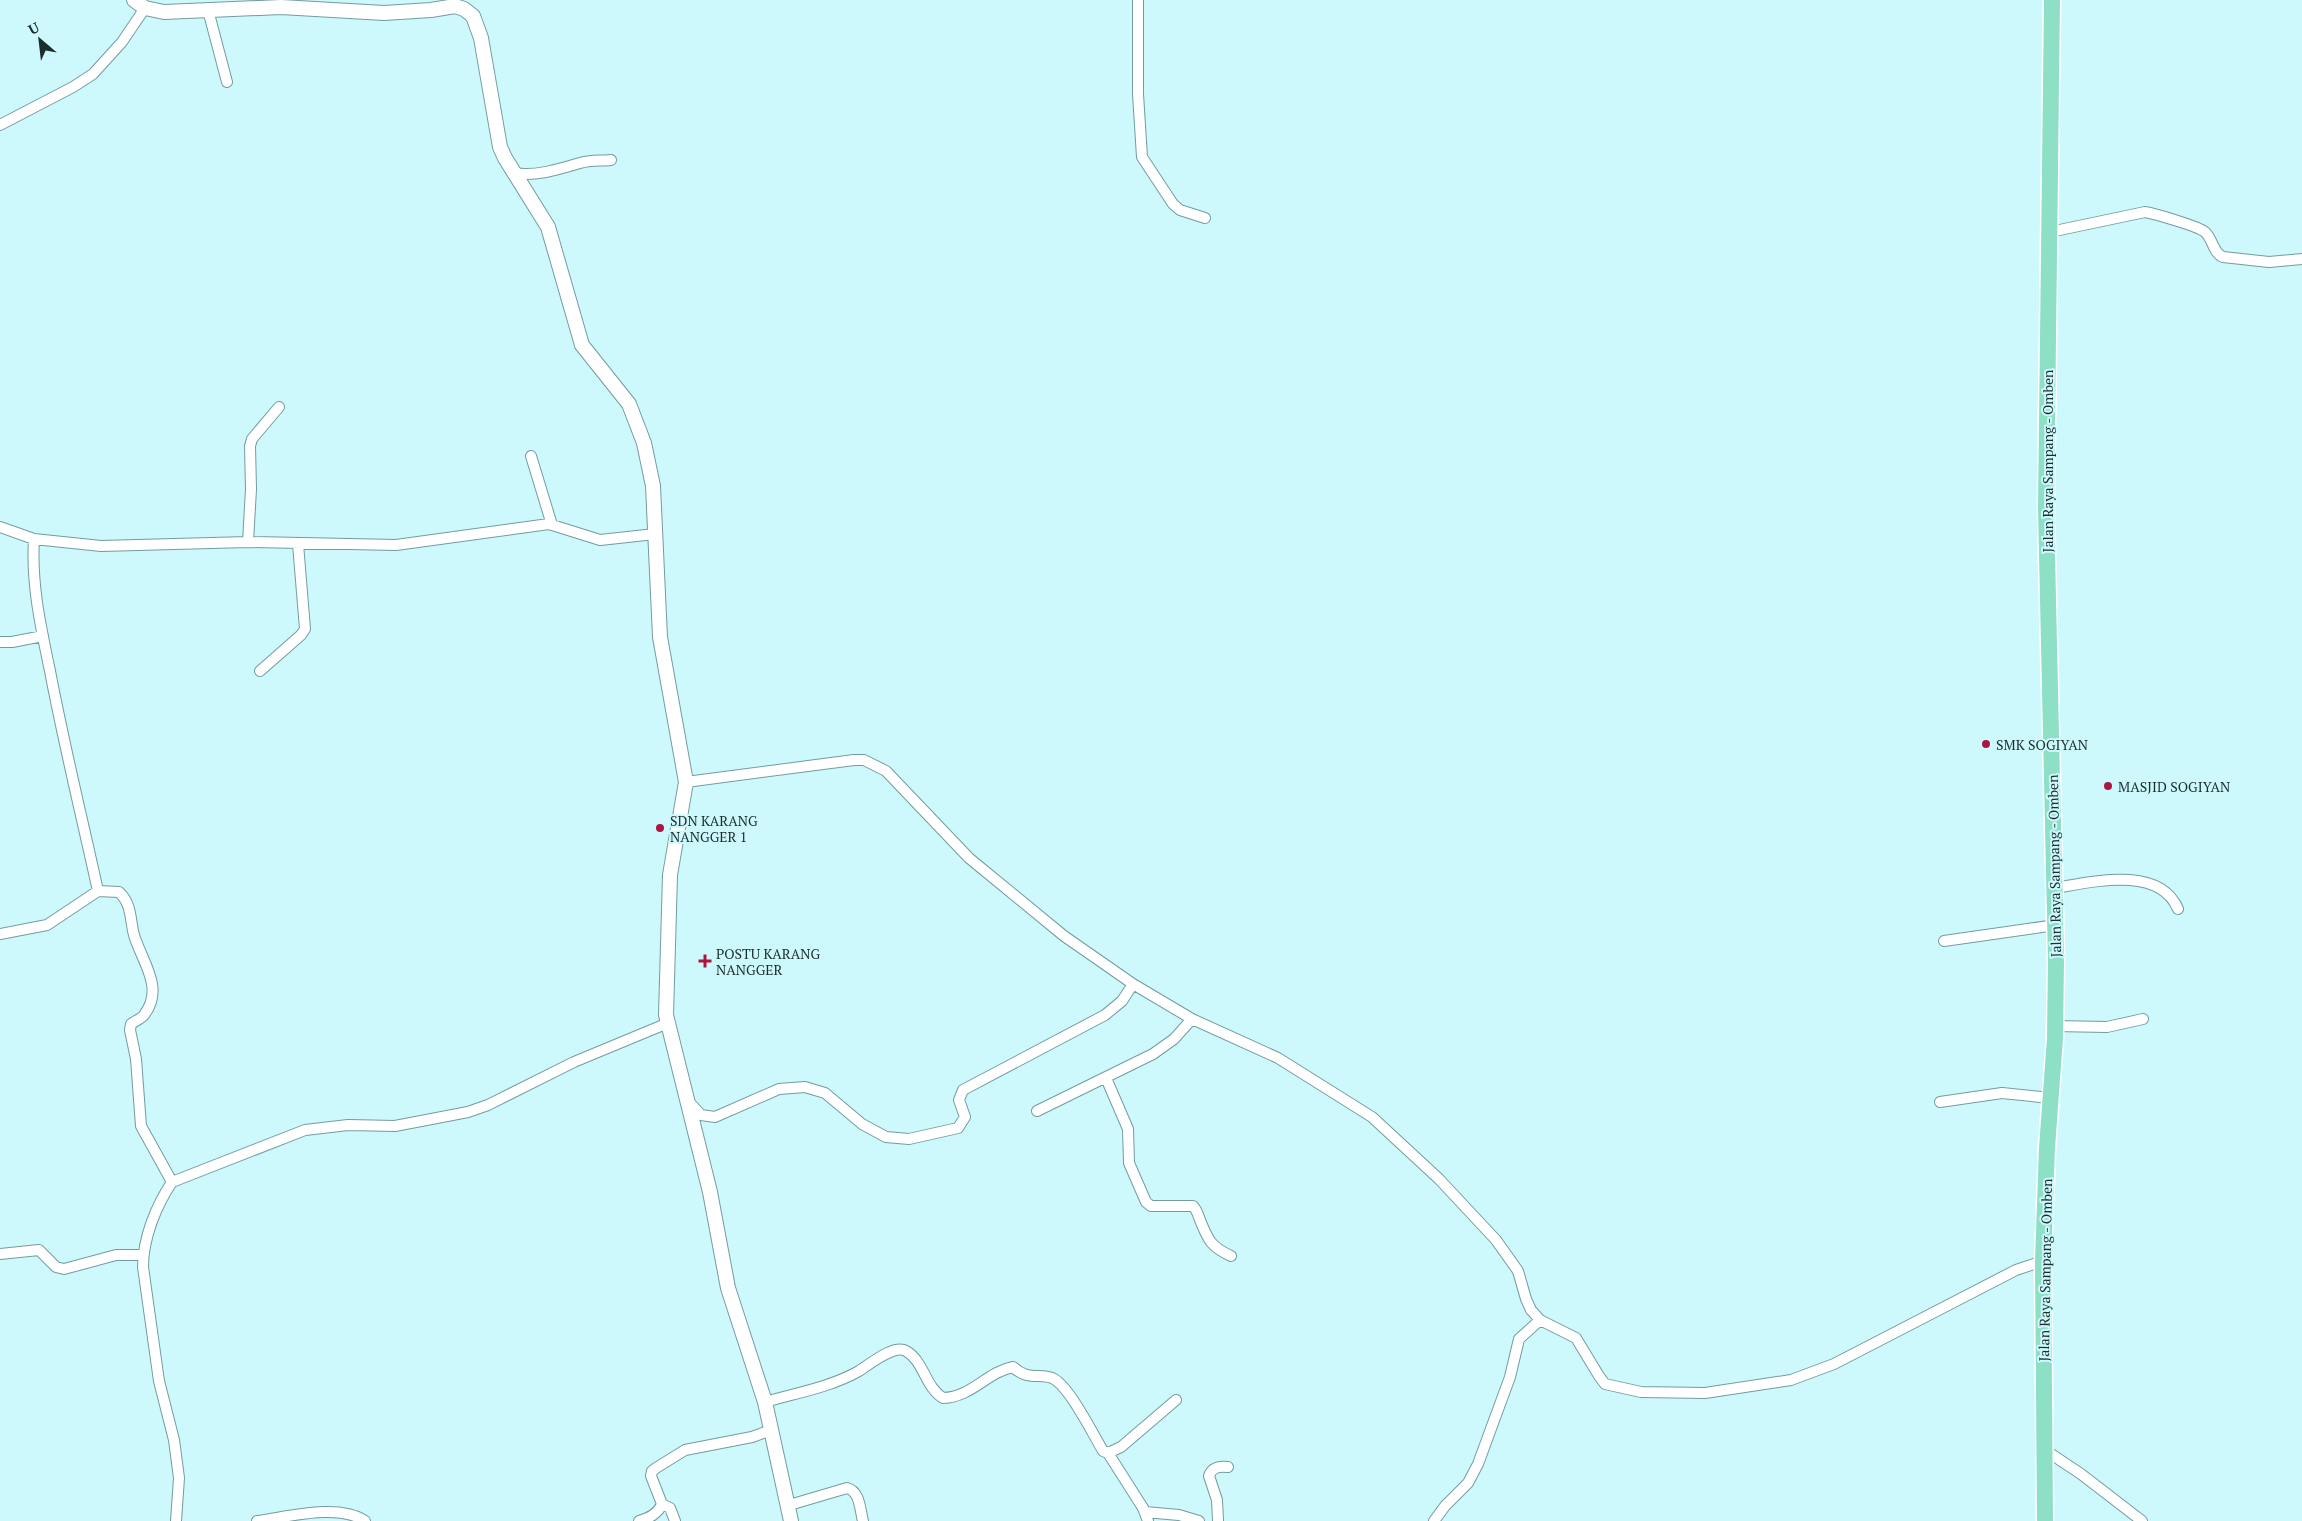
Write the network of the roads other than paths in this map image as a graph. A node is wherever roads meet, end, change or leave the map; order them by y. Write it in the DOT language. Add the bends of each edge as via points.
graph roads {
  1 [pos="1138,0"];
  2 [pos="2052,0"];
  3 [pos="140,4"];
  4 [pos="203,6"];
  5 [pos="227,82"];
  6 [pos="0,125"];
  7 [pos="611,160"];
  8 [pos="514,173"];
  9 [pos="1205,218"];
  10 [pos="2050,232"];
  11 [pos="2302,259"];
  12 [pos="279,408"];
  13 [pos="531,456"];
  14 [pos="552,525"];
  15 [pos="0,527"];
  16 [pos="655,534"];
  17 [pos="34,539"];
  18 [pos="248,542"];
  19 [pos="298,544"];
  20 [pos="43,636"];
  21 [pos="0,642"];
  22 [pos="260,671"];
  23 [pos="686,782"];
  24 [pos="2056,888"];
  25 [pos="98,891"];
  26 [pos="2178,909"];
  27 [pos="2056,925"];
  28 [pos="0,934"];
  29 [pos="1944,942"];
  30 [pos="1133,984"];
  31 [pos="1192,1019"];
  32 [pos="2143,1019"];
  33 [pos="668,1023"];
  34 [pos="2054,1026"];
  35 [pos="1106,1078"];
  36 [pos="2050,1098"];
  37 [pos="1940,1102"];
  38 [pos="690,1103"];
  39 [pos="1038,1111"];
  40 [pos="172,1182"];
  41 [pos="0,1254"];
  42 [pos="143,1255"];
  43 [pos="1232,1256"];
  44 [pos="2043,1261"];
  45 [pos="1540,1320"];
  46 [pos="1176,1400"];
  47 [pos="765,1402"];
  48 [pos="770,1430"];
  49 [pos="2045,1450"];
  50 [pos="1108,1453"];
  51 [pos="1228,1466"];
  52 [pos="662,1504"];
  53 [pos="786,1506"];
  54 [pos="1146,1516"];
  55 [pos="176,1521"];
  56 [pos="257,1521"];
  57 [pos="365,1521"];
  58 [pos="639,1521"];
  59 [pos="675,1521"];
  60 [pos="791,1521"];
  61 [pos="863,1521"];
  62 [pos="1200,1521"];
  63 [pos="1218,1521"];
  64 [pos="1434,1521"];
  65 [pos="2045,1521"];
  66 [pos="2142,1521"];
  1 -- 9 [label="street" via="1142,157 1173,204 1180,210"];
  2 -- 10 [label="main road, Jalan Raya Sampang - Omben"];
  3 -- 4 [label="street" via="164,12"];
  3 -- 6 [label="street" via="122,42 92,74"];
  4 -- 5 [label="street"];
  4 -- 8 [label="street" via="384,13 455,6 464,8 473,16 481,38 496,134"];
  7 -- 8 [label="street" via="580,163 537,174"];
  8 -- 16 [label="street" via="548,227 582,345 633,411 653,486"];
  10 -- 11 [label="street" via="2145,212 2202,230 2223,257 2269,262"];
  10 -- 24 [label="main road, Jalan Raya Sampang - Omben" via="2046,518"];
  12 -- 18 [label="street" via="250,446"];
  13 -- 14 [label="street"];
  14 -- 16 [label="street" via="600,540"];
  14 -- 19 [label="street" via="538,524 396,544"];
  15 -- 17 [label="street"];
  16 -- 23 [label="street" via="660,637"];
  17 -- 18 [label="street" via="101,546"];
  17 -- 20 [label="street" via="34,578"];
  18 -- 19 [label="street"];
  19 -- 22 [label="street" via="305,629"];
  20 -- 21 [label="street"];
  20 -- 25 [label="street" via="63,741"];
  23 -- 30 [label="street" via="841,762 864,760 875,764 886,771 969,858 1064,936"];
  23 -- 33 [label="street" via="670,875"];
  24 -- 26 [label="street" via="2100,880 2145,882 2168,892"];
  24 -- 27 [label="main road, Jalan Raya Sampang - Omben"];
  25 -- 28 [label="street" via="47,925"];
  25 -- 40 [label="street" via="119,892 124,897 130,909 138,947 153,980 145,1014 131,1024 130,1030 136,1059 141,1126"];
  27 -- 29 [label="street"];
  27 -- 34 [label="main road, Jalan Raya Sampang - Omben"];
  30 -- 31 [label="street"];
  30 -- 38 [label="street" via="1122,1001 1105,1015 963,1090 959,1100 965,1117 958,1128 909,1138 886,1137 862,1124 825,1093 805,1087 779,1089 715,1117 701,1115"];
  31 -- 35 [label="street" via="1174,1039"];
  31 -- 45 [label="street" via="1278,1058 1372,1117 1439,1179 1496,1240 1518,1272 1526,1299"];
  32 -- 34 [label="street" via="2107,1027"];
  33 -- 38 [label="street"];
  33 -- 40 [label="street" via="574,1062 468,1112 395,1126 348,1125 305,1130"];
  34 -- 36 [label="main road, Jalan Raya Sampang - Omben"];
  35 -- 39 [label="street"];
  35 -- 43 [label="street" via="1128,1129 1129,1163 1146,1202 1151,1206 1193,1206 1210,1243"];
  36 -- 37 [label="street" via="2002,1093"];
  36 -- 44 [label="main road, Jalan Raya Sampang - Omben"];
  38 -- 47 [label="street" via="728,1288"];
  40 -- 42 [label="street" via="157,1207"];
  41 -- 42 [label="street" via="39,1250 56,1267 64,1269 116,1255"];
  42 -- 55 [label="street" via="151,1332 179,1478"];
  44 -- 45 [label="street" via="2016,1270 1819,1372 1791,1380 1705,1393 1641,1392 1605,1384 1576,1338"];
  44 -- 49 [label="main road, Jalan Raya Sampang - Omben"];
  45 -- 64 [label="street" via="1519,1339 1510,1378 1468,1483"];
  46 -- 50 [label="street" via="1120,1447"];
  47 -- 48 [label="street"];
  47 -- 50 [label="street" via="848,1377 890,1352 904,1349 914,1357 931,1387 944,1398 961,1396 1000,1372 1014,1368 1029,1377 1049,1377 1064,1389 1103,1451"];
  48 -- 52 [label="street" via="752,1437 685,1450 656,1468 651,1476"];
  48 -- 53 [label="street"];
  49 -- 65 [label="main road, Jalan Raya Sampang - Omben"];
  49 -- 66 [label="street"];
  50 -- 54 [label="street"];
  51 -- 63 [label="street" via="1213,1469 1209,1476 1218,1506"];
  52 -- 58 [label="street" via="652,1516"];
  52 -- 59 [label="street" via="670,1508"];
  53 -- 60 [label="street"];
  53 -- 61 [label="street" via="847,1488 856,1494"];
  54 -- 62 [label="street" via="1179,1515"];
  56 -- 57 [label="street" via="336,1512 351,1514"];
}
